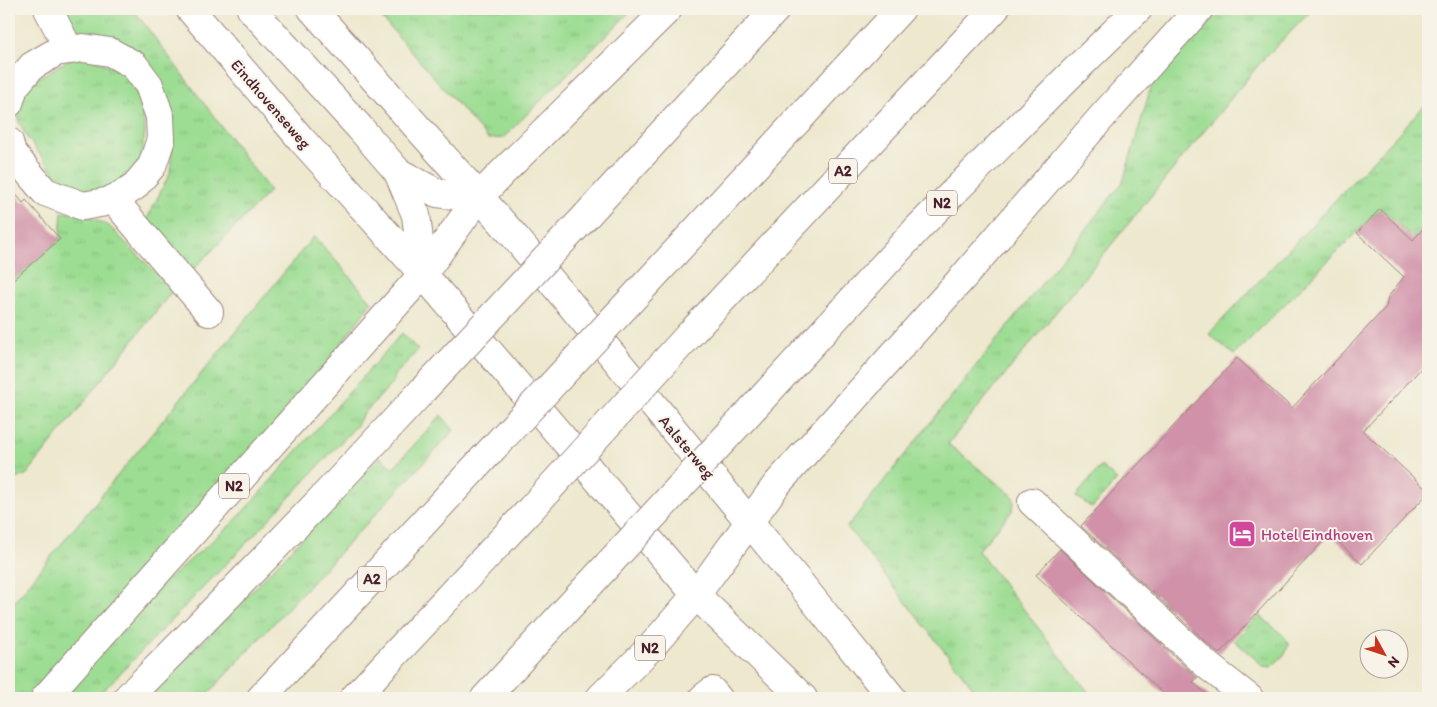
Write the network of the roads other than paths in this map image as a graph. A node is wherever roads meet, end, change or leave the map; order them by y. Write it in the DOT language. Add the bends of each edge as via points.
graph roads {
  1 [pos="48,9"];
  2 [pos="190,9"];
  3 [pos="251,9"];
  4 [pos="312,9"];
  5 [pos="668,9"];
  6 [pos="776,9"];
  7 [pos="901,9"];
  8 [pos="995,9"];
  9 [pos="1138,9"];
  10 [pos="1199,9"];
  11 [pos="69,50"];
  12 [pos="15,77"];
  13 [pos="9,103"];
  14 [pos="9,142"];
  15 [pos="398,172"];
  16 [pos="478,198"];
  17 [pos="113,199"];
  18 [pos="423,274"];
  19 [pos="209,312"];
  20 [pos="1032,502"];
  21 [pos="749,522"];
  22 [pos="696,595"];
  23 [pos="45,698"];
  24 [pos="127,698"];
  25 [pos="261,698"];
  26 [pos="354,698"];
  27 [pos="485,698"];
  28 [pos="600,698"];
  29 [pos="803,698"];
  30 [pos="892,698"];
  31 [pos="1249,698"];
  1 -- 11 [label="main road"];
  2 -- 18 [label="main road, Eindhovenseweg"];
  3 -- 15 [label="main road"];
  4 -- 16 [label="main road, Aalsterweg"];
  5 -- 16 [label="main road"];
  6 -- 24 [label="main road, bridge" via="307,515"];
  7 -- 25 [label="main road, A2, bridge"];
  8 -- 26 [label="main road, A2, bridge"];
  9 -- 27 [label="main road, N2, bridge" via="919,227"];
  10 -- 21 [label="main road" via="777,484"];
  11 -- 12 [label="main road" via="56,52"];
  11 -- 17 [label="main road" via="83,48 110,52 134,66 149,85 160,116 161,140 152,166 134,186"];
  12 -- 13 [label="main road"];
  14 -- 17 [label="main road" via="12,153 45,192 83,206"];
  15 -- 16 [label="main road" via="437,193"];
  15 -- 18 [label="main road" via="416,215"];
  16 -- 18 [label="main road"];
  16 -- 21 [label="main road, Aalsterweg" via="515,238"];
  17 -- 19 [label="main road"];
  18 -- 22 [label="main road"];
  18 -- 23 [label="main road, N2"];
  20 -- 31 [label="main road" via="1208,666"];
  21 -- 22 [label="main road"];
  21 -- 30 [label="main road, Aalsterweg"];
  22 -- 28 [label="main road, N2" via="652,646"];
  22 -- 29 [label="main road"];
}
